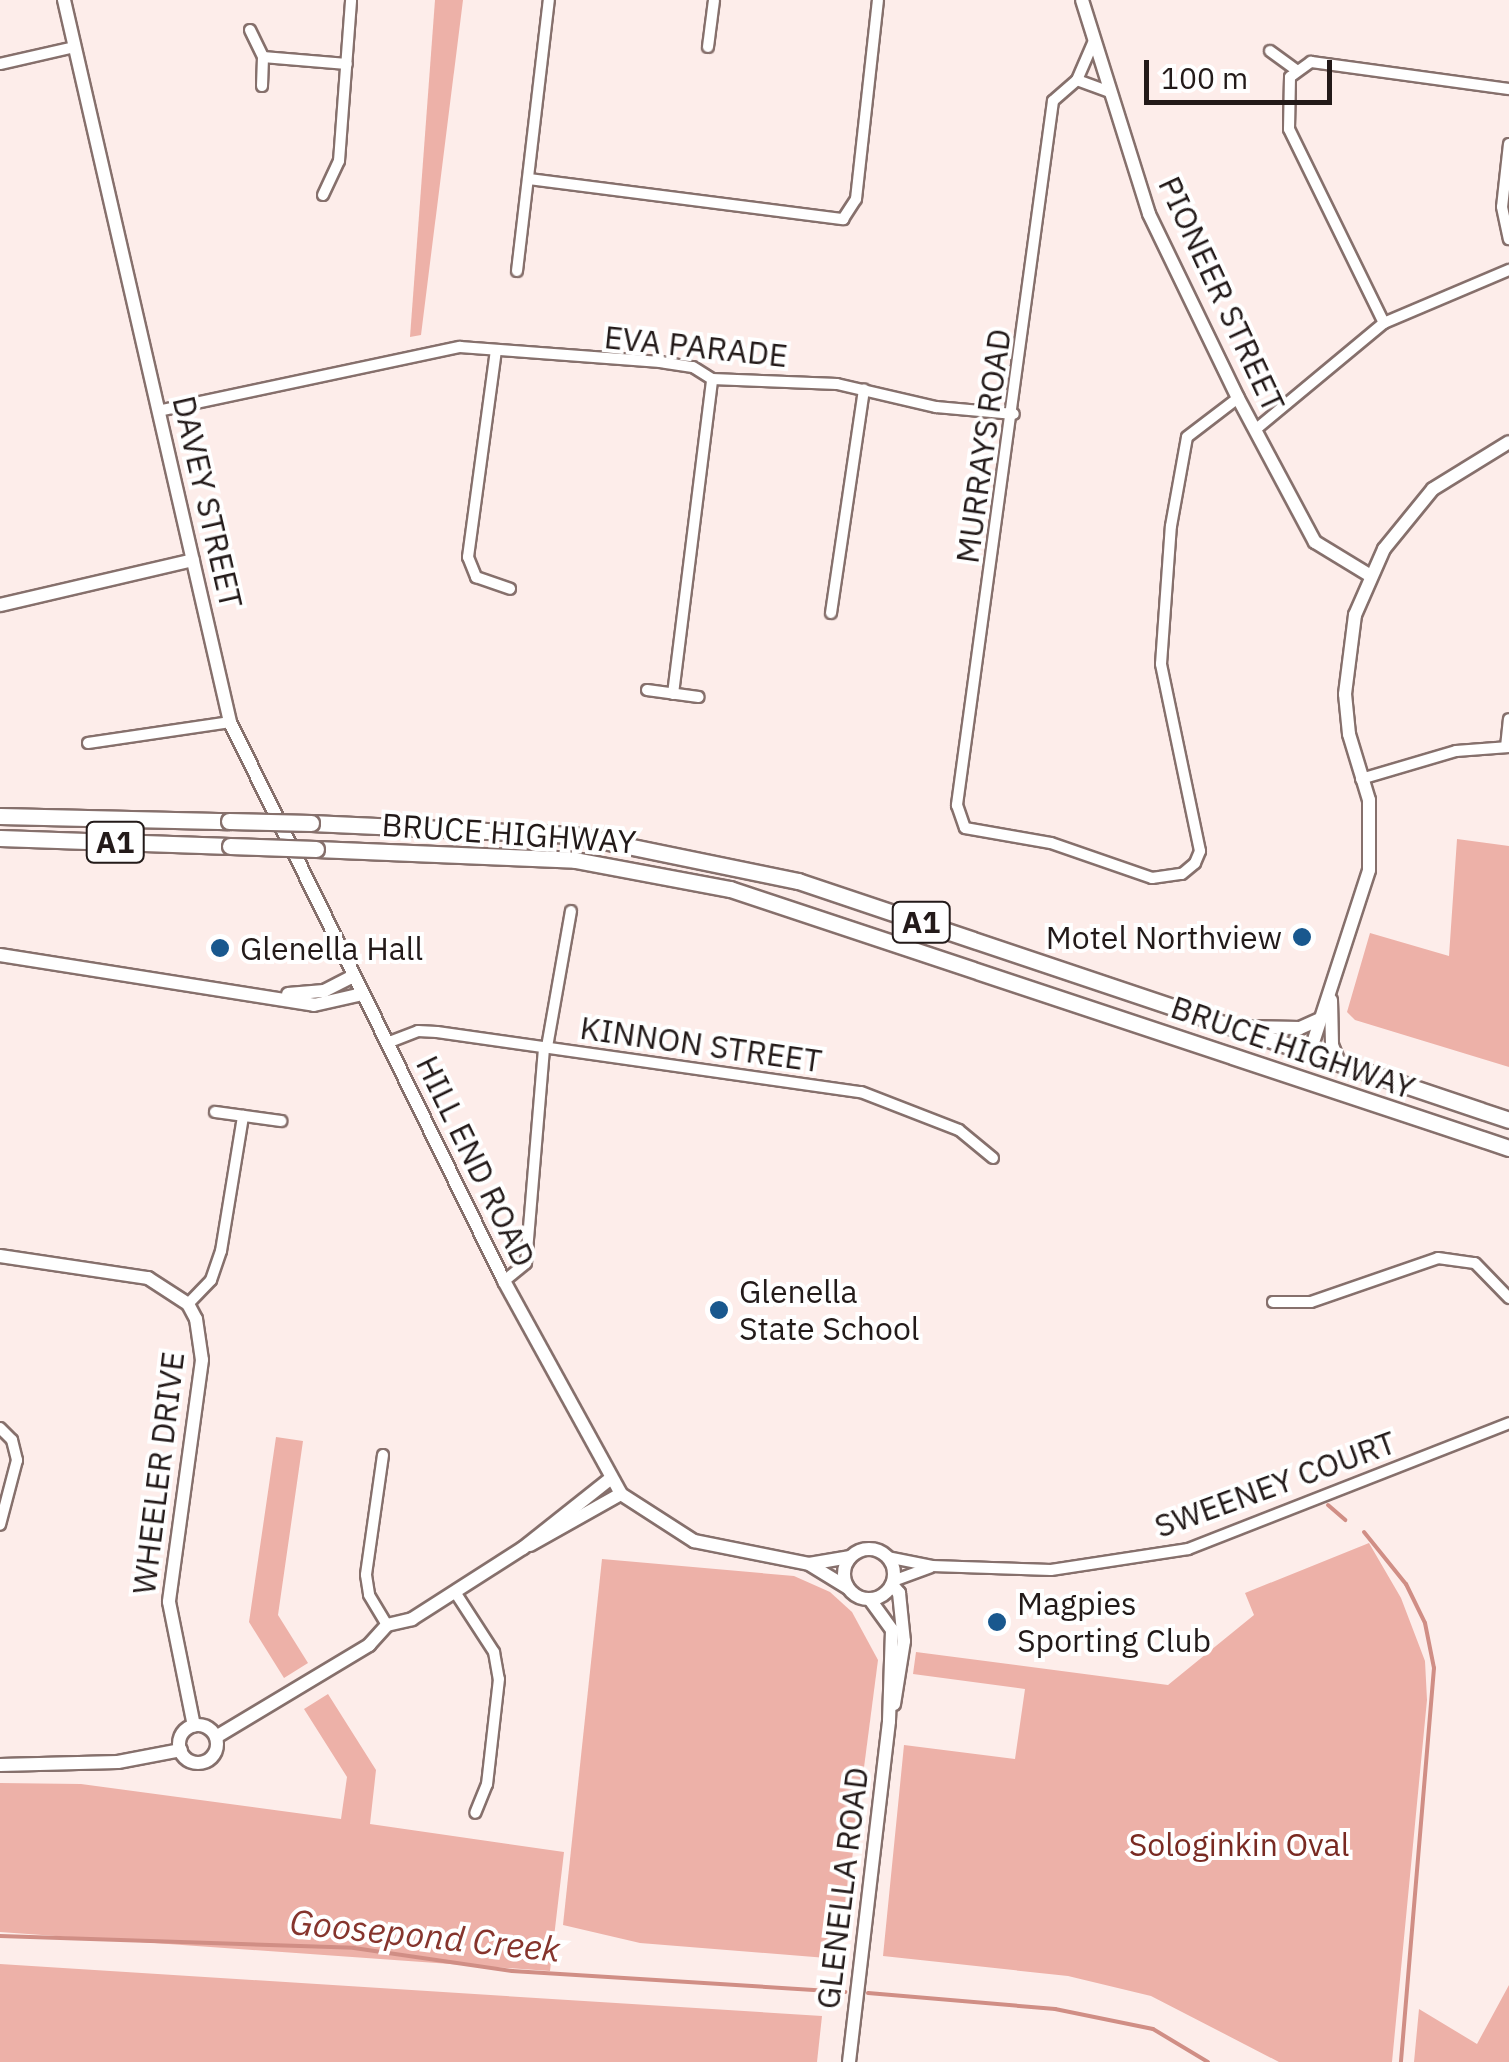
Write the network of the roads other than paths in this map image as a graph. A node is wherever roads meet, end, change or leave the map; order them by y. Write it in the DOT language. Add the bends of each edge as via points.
graph roads {
  1 [pos="64,0"];
  2 [pos="351,0"];
  3 [pos="550,0"];
  4 [pos="714,0"];
  5 [pos="878,0"];
  6 [pos="1082,0"];
  7 [pos="250,30"];
  8 [pos="1093,40"];
  9 [pos="75,47"];
  10 [pos="708,47"];
  11 [pos="1270,51"];
  12 [pos="262,57"];
  13 [pos="0,64"];
  14 [pos="346,64"];
  15 [pos="1296,70"];
  16 [pos="1077,80"];
  17 [pos="262,86"];
  18 [pos="1509,88"];
  19 [pos="1110,92"];
  20 [pos="1509,144"];
  21 [pos="529,179"];
  22 [pos="323,196"];
  23 [pos="1509,239"];
  24 [pos="517,270"];
  25 [pos="1509,270"];
  26 [pos="1384,322"];
  27 [pos="496,350"];
  28 [pos="712,379"];
  29 [pos="864,389"];
  30 [pos="1238,398"];
  31 [pos="158,411"];
  32 [pos="1014,414"];
  33 [pos="1254,430"];
  34 [pos="1509,442"];
  35 [pos="192,560"];
  36 [pos="1368,575"];
  37 [pos="510,589"];
  38 [pos="0,605"];
  39 [pos="831,613"];
  40 [pos="646,690"];
  41 [pos="673,694"];
  42 [pos="698,697"];
  43 [pos="1509,719"];
  44 [pos="230,722"];
  45 [pos="88,742"];
  46 [pos="1507,747"];
  47 [pos="1362,779"];
  48 [pos="0,816"];
  49 [pos="0,838"];
  50 [pos="570,911"];
  51 [pos="0,955"];
  52 [pos="352,976"];
  53 [pos="266,994"];
  54 [pos="362,994"];
  55 [pos="1331,997"];
  56 [pos="1320,1019"];
  57 [pos="1228,1025"];
  58 [pos="387,1042"];
  59 [pos="546,1047"];
  60 [pos="1308,1055"];
  61 [pos="1340,1066"];
  62 [pos="215,1112"];
  63 [pos="244,1116"];
  64 [pos="1509,1120"];
  65 [pos="281,1121"];
  66 [pos="1509,1145"];
  67 [pos="993,1158"];
  68 [pos="0,1256"];
  69 [pos="504,1281"];
  70 [pos="1509,1298"];
  71 [pos="1272,1302"];
  72 [pos="188,1304"];
  73 [pos="1509,1423"];
  74 [pos="0,1428"];
  75 [pos="383,1455"];
  76 [pos="610,1480"];
  77 [pos="621,1494"];
  78 [pos="0,1525"];
  79 [pos="523,1548"];
  80 [pos="850,1557"];
  81 [pos="887,1557"];
  82 [pos="809,1564"];
  83 [pos="932,1566"];
  84 [pos="892,1583"];
  85 [pos="848,1588"];
  86 [pos="455,1592"];
  87 [pos="870,1600"];
  88 [pos="388,1625"];
  89 [pos="889,1721"];
  90 [pos="194,1726"];
  91 [pos="216,1737"];
  92 [pos="180,1750"];
  93 [pos="0,1765"];
  94 [pos="475,1813"];
  95 [pos="849,2062"];
  1 -- 9 [label="street, DAVEY STREET"];
  2 -- 14 [label="street"];
  3 -- 21 [label="street"];
  4 -- 10 [label="street"];
  5 -- 21 [label="street" via="856,199 842,219"];
  6 -- 8 [label="street, PIONEER STREET"];
  7 -- 12 [label="street"];
  8 -- 16 [label="street, MURRAYS ROAD"];
  8 -- 19 [label="street, PIONEER STREET"];
  9 -- 13 [label="street"];
  9 -- 31 [label="street, DAVEY STREET"];
  11 -- 15 [label="street"];
  12 -- 14 [label="street"];
  12 -- 17 [label="street"];
  14 -- 22 [label="street" via="339,160"];
  15 -- 18 [label="street" via="1315,62"];
  15 -- 26 [label="street" via="1286,99 1289,130"];
  16 -- 19 [label="street"];
  16 -- 32 [label="street, MURRAYS ROAD" via="1053,101"];
  19 -- 30 [label="street, PIONEER STREET" via="1149,214"];
  20 -- 23 [label="street" via="1502,207"];
  21 -- 24 [label="street"];
  25 -- 26 [label="street"];
  26 -- 33 [label="street"];
  27 -- 28 [label="street, EVA PARADE" via="660,362 693,367"];
  27 -- 31 [label="street, EVA PARADE" via="430,352"];
  27 -- 37 [label="street" via="468,557 476,578"];
  28 -- 29 [label="street, EVA PARADE"];
  28 -- 41 [label="street"];
  29 -- 32 [label="street, EVA PARADE"];
  29 -- 39 [label="street"];
  30 -- 32 [label="street, MURRAYS ROAD" via="1188,436 1171,526 1161,664 1200,851 1182,874 1152,878 1052,843 966,828 957,805"];
  30 -- 33 [label="street, PIONEER STREET"];
  31 -- 35 [label="street, DAVEY STREET"];
  33 -- 36 [label="street, PIONEER STREET" via="1314,542"];
  34 -- 36 [label="street" via="1433,490"];
  35 -- 38 [label="street"];
  35 -- 44 [label="street, DAVEY STREET"];
  36 -- 47 [label="street" via="1346,681 1349,734"];
  40 -- 41 [label="street"];
  41 -- 42 [label="street"];
  43 -- 46 [label="street"];
  44 -- 45 [label="street"];
  44 -- 52 [label="street, DAVEY STREET"];
  46 -- 47 [label="street" via="1456,751"];
  47 -- 55 [label="street" via="1369,870"];
  48 -- 57 [label="highway, BRUCE HIGHWAY / A1, bridge" via="518,829 675,852 798,881"];
  49 -- 66 [label="highway, BRUCE HIGHWAY / A1, bridge" via="575,860 730,888"];
  50 -- 59 [label="street"];
  51 -- 53 [label="street"];
  52 -- 53 [label="street" via="324,991"];
  52 -- 54 [label="street, DAVEY STREET"];
  53 -- 54 [label="street" via="314,1006"];
  54 -- 58 [label="street, HILL END ROAD"];
  55 -- 56 [label="street"];
  55 -- 61 [label="street" via="1332,1045"];
  56 -- 57 [label="street" via="1294,1029"];
  56 -- 60 [label="street"];
  57 -- 60 [label="highway, BRUCE HIGHWAY / A1"];
  58 -- 59 [label="street, KINNON STREET" via="418,1030"];
  58 -- 69 [label="street, HILL END ROAD"];
  59 -- 67 [label="street, KINNON STREET" via="861,1092 959,1130"];
  59 -- 69 [label="street" via="526,1263"];
  60 -- 61 [label="highway, BRUCE HIGHWAY / A1"];
  60 -- 66 [label="highway" via="1323,1076"];
  61 -- 64 [label="highway, BRUCE HIGHWAY / A1"];
  62 -- 63 [label="street"];
  63 -- 65 [label="street"];
  63 -- 72 [label="street" via="221,1251 211,1280"];
  68 -- 72 [label="street" via="148,1278"];
  69 -- 76 [label="street, HILL END ROAD"];
  70 -- 71 [label="street" via="1475,1263 1438,1258 1310,1302"];
  72 -- 90 [label="street, WHEELER DRIVE" via="202,1360 169,1602"];
  73 -- 83 [label="street, SWEENEY COURT" via="1188,1549 1050,1570"];
  74 -- 78 [label="street" via="17,1460"];
  75 -- 88 [label="street" via="366,1575 369,1595"];
  76 -- 77 [label="street, HILL END ROAD"];
  76 -- 79 [label="street"];
  77 -- 79 [label="street" via="559,1534"];
  77 -- 82 [label="street, HILL END ROAD" via="694,1541"];
  79 -- 86 [label="street"];
  80 -- 81 [label="street" via="872,1549"];
  80 -- 82 [label="street, HILL END ROAD"];
  80 -- 85 [label="street" via="844,1572"];
  81 -- 83 [label="street, SWEENEY COURT"];
  81 -- 84 [label="street"];
  82 -- 85 [label="street, HILL END ROAD"];
  83 -- 84 [label="street, SWEENEY COURT"];
  84 -- 87 [label="street"];
  84 -- 89 [label="street, GLENELLA ROAD" via="904,1640"];
  85 -- 87 [label="street"];
  86 -- 88 [label="street"];
  86 -- 94 [label="street" via="498,1664 487,1784"];
  87 -- 89 [label="street, GLENELLA ROAD" via="892,1630"];
  88 -- 91 [label="street" via="369,1646"];
  89 -- 95 [label="street, GLENELLA ROAD"];
  90 -- 91 [label="street"];
  90 -- 92 [label="street" via="182,1734"];
  91 -- 92 [label="street" via="206,1762 189,1760"];
  92 -- 93 [label="street" via="118,1762"];
}
